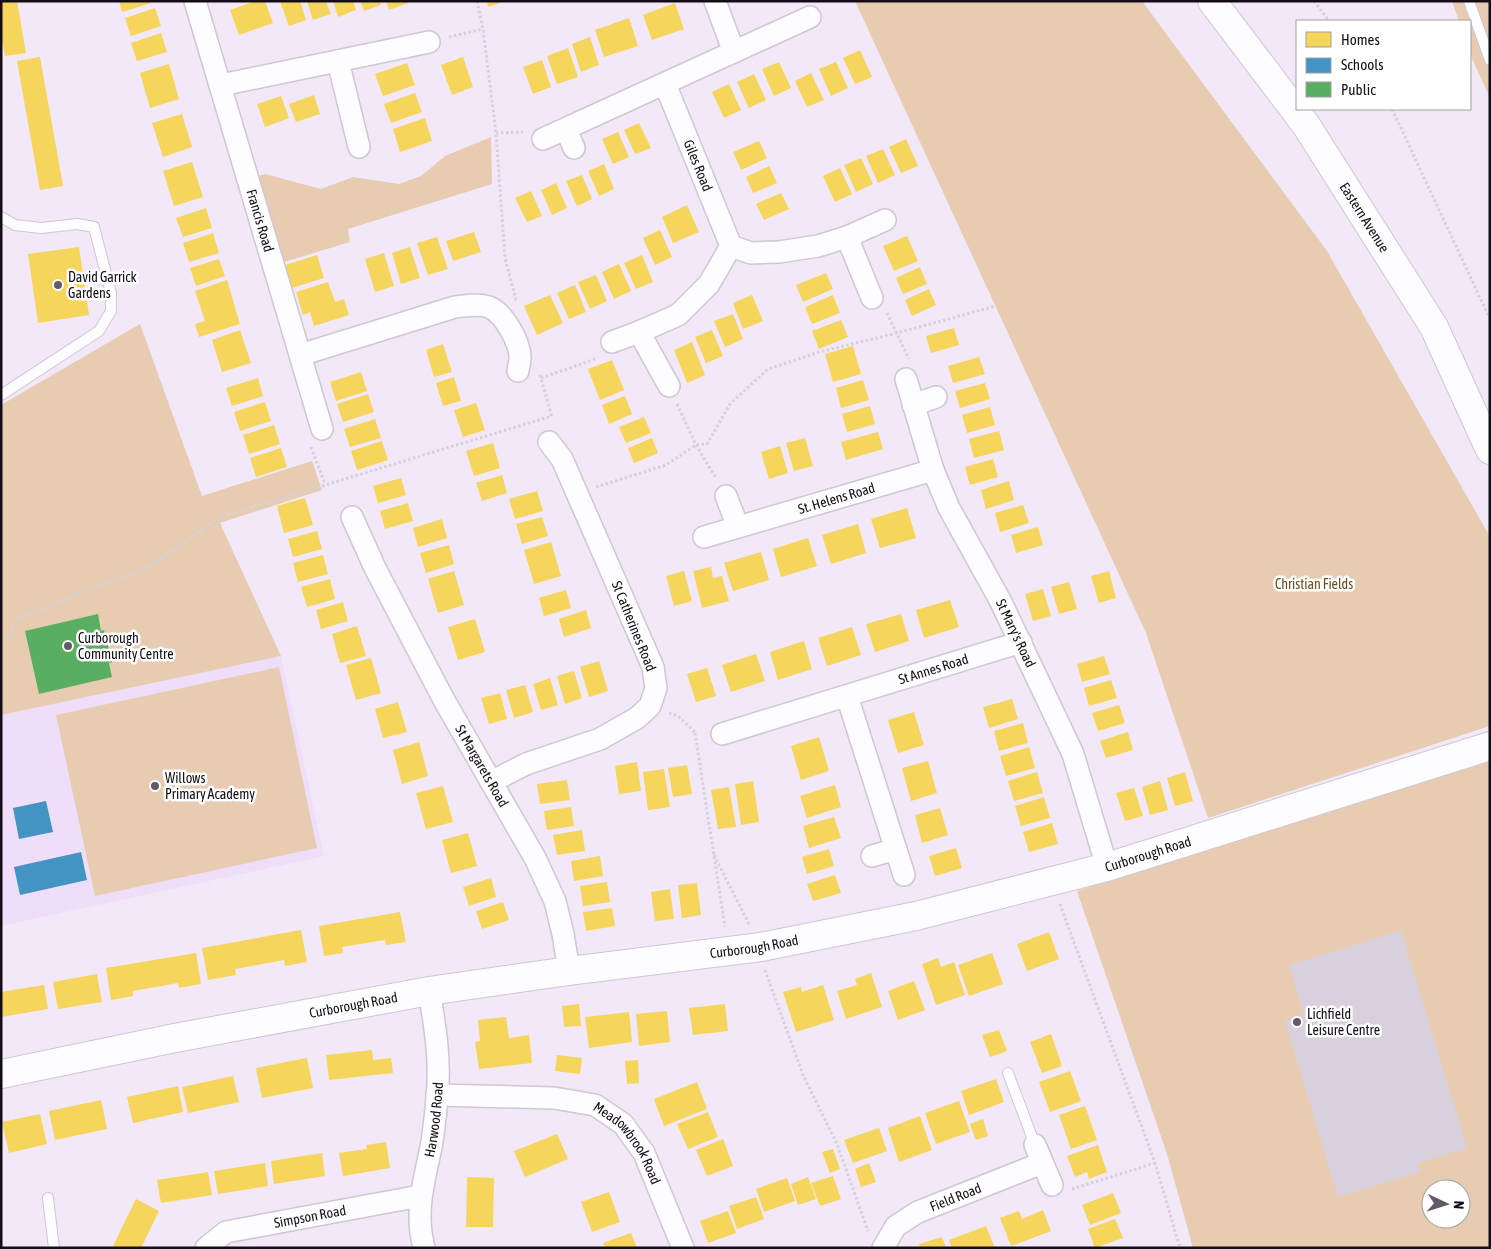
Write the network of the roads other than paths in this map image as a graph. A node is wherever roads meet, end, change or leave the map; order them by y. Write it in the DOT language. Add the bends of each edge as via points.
graph roads {
  1 [pos="195,1"];
  2 [pos="715,1"];
  3 [pos="1212,1"];
  4 [pos="1469,1"];
  5 [pos="810,17"];
  6 [pos="429,42"];
  7 [pos="734,52"];
  8 [pos="1490,60"];
  9 [pos="338,61"];
  10 [pos="665,84"];
  11 [pos="221,85"];
  12 [pos="543,139"];
  13 [pos="359,147"];
  14 [pos="1,217"];
  15 [pos="885,220"];
  16 [pos="846,237"];
  17 [pos="731,246"];
  18 [pos="872,298"];
  19 [pos="640,332"];
  20 [pos="612,342"];
  21 [pos="300,355"];
  22 [pos="518,371"];
  23 [pos="906,379"];
  24 [pos="669,386"];
  25 [pos="1,395"];
  26 [pos="936,397"];
  27 [pos="913,405"];
  28 [pos="322,429"];
  29 [pos="549,442"];
  30 [pos="1490,450"];
  31 [pos="933,470"];
  32 [pos="726,496"];
  33 [pos="352,517"];
  34 [pos="738,527"];
  35 [pos="704,537"];
  36 [pos="1021,642"];
  37 [pos="847,696"];
  38 [pos="733,736"];
  39 [pos="1490,746"];
  40 [pos="491,782"];
  41 [pos="896,849"];
  42 [pos="872,856"];
  43 [pos="1107,866"];
  44 [pos="904,874"];
  45 [pos="569,971"];
  46 [pos="429,991"];
  47 [pos="1008,1073"];
  48 [pos="1,1074"];
  49 [pos="438,1095"];
  50 [pos="1039,1154"];
  51 [pos="1052,1185"];
  52 [pos="420,1196"];
  53 [pos="48,1198"];
  54 [pos="877,1243"];
  55 [pos="54,1248"];
  56 [pos="206,1248"];
  57 [pos="424,1248"];
  58 [pos="683,1248"];
  1 -- 11 [label="street, Francis Road"];
  2 -- 7 [label="street"];
  3 -- 30 [label="main road, Eastern Avenue" via="1306,125 1434,327"];
  4 -- 8 [label="lane"];
  5 -- 7 [label="street"];
  6 -- 9 [label="street"];
  7 -- 10 [label="street"];
  9 -- 11 [label="street"];
  9 -- 13 [label="street"];
  10 -- 12 [label="street" via="570,138"];
  10 -- 17 [label="street, Giles Road"];
  11 -- 21 [label="street, Francis Road"];
  14 -- 25 [label="lane" via="15,225 41,228 77,224 94,227 111,293 111,311 99,331"];
  15 -- 16 [label="street"];
  16 -- 17 [label="street" via="818,246 779,252 751,253"];
  16 -- 18 [label="street"];
  17 -- 19 [label="street" via="709,284 678,315"];
  19 -- 20 [label="street"];
  19 -- 24 [label="street"];
  21 -- 22 [label="street" via="455,307 479,304 491,308 504,319 521,358"];
  21 -- 28 [label="street, Francis Road"];
  23 -- 27 [label="street, St Mary's Road"];
  26 -- 27 [label="street"];
  27 -- 31 [label="street, St Mary's Road"];
  29 -- 40 [label="street, St Catherines Road" via="562,459 653,667 656,688 650,706 637,718 600,739 526,764"];
  31 -- 34 [label="street, St. Helens Road"];
  31 -- 36 [label="street, St Mary's Road" via="949,508"];
  32 -- 34 [label="street"];
  33 -- 40 [label="street, St Margarets Road" via="382,564 444,700"];
  34 -- 35 [label="street, St. Helens Road"];
  36 -- 37 [label="street, St Annes Road"];
  36 -- 43 [label="street, St Mary's Road" via="1073,754"];
  37 -- 38 [label="street, St Annes Road"];
  37 -- 41 [label="street"];
  39 -- 43 [label="main road, Curborough Road"];
  40 -- 45 [label="street, St Margarets Road" via="535,858 555,901"];
  41 -- 42 [label="street"];
  41 -- 44 [label="street"];
  43 -- 45 [label="main road, Curborough Road" via="916,916 761,947"];
  45 -- 46 [label="main road, Curborough Road"];
  46 -- 48 [label="main road, Curborough Road"];
  46 -- 49 [label="street, Harwood Road" via="438,1049"];
  47 -- 50 [label="lane"];
  49 -- 52 [label="street, Harwood Road"];
  49 -- 58 [label="street, Meadowbrook Road" via="554,1098 595,1105 623,1124 644,1153"];
  50 -- 51 [label="street"];
  50 -- 54 [label="street, Field Road" via="918,1212"];
  52 -- 56 [label="street, Simpson Road" via="226,1232"];
  52 -- 57 [label="street, Harwood Road" via="420,1233"];
  53 -- 55 [label="lane"];
}
